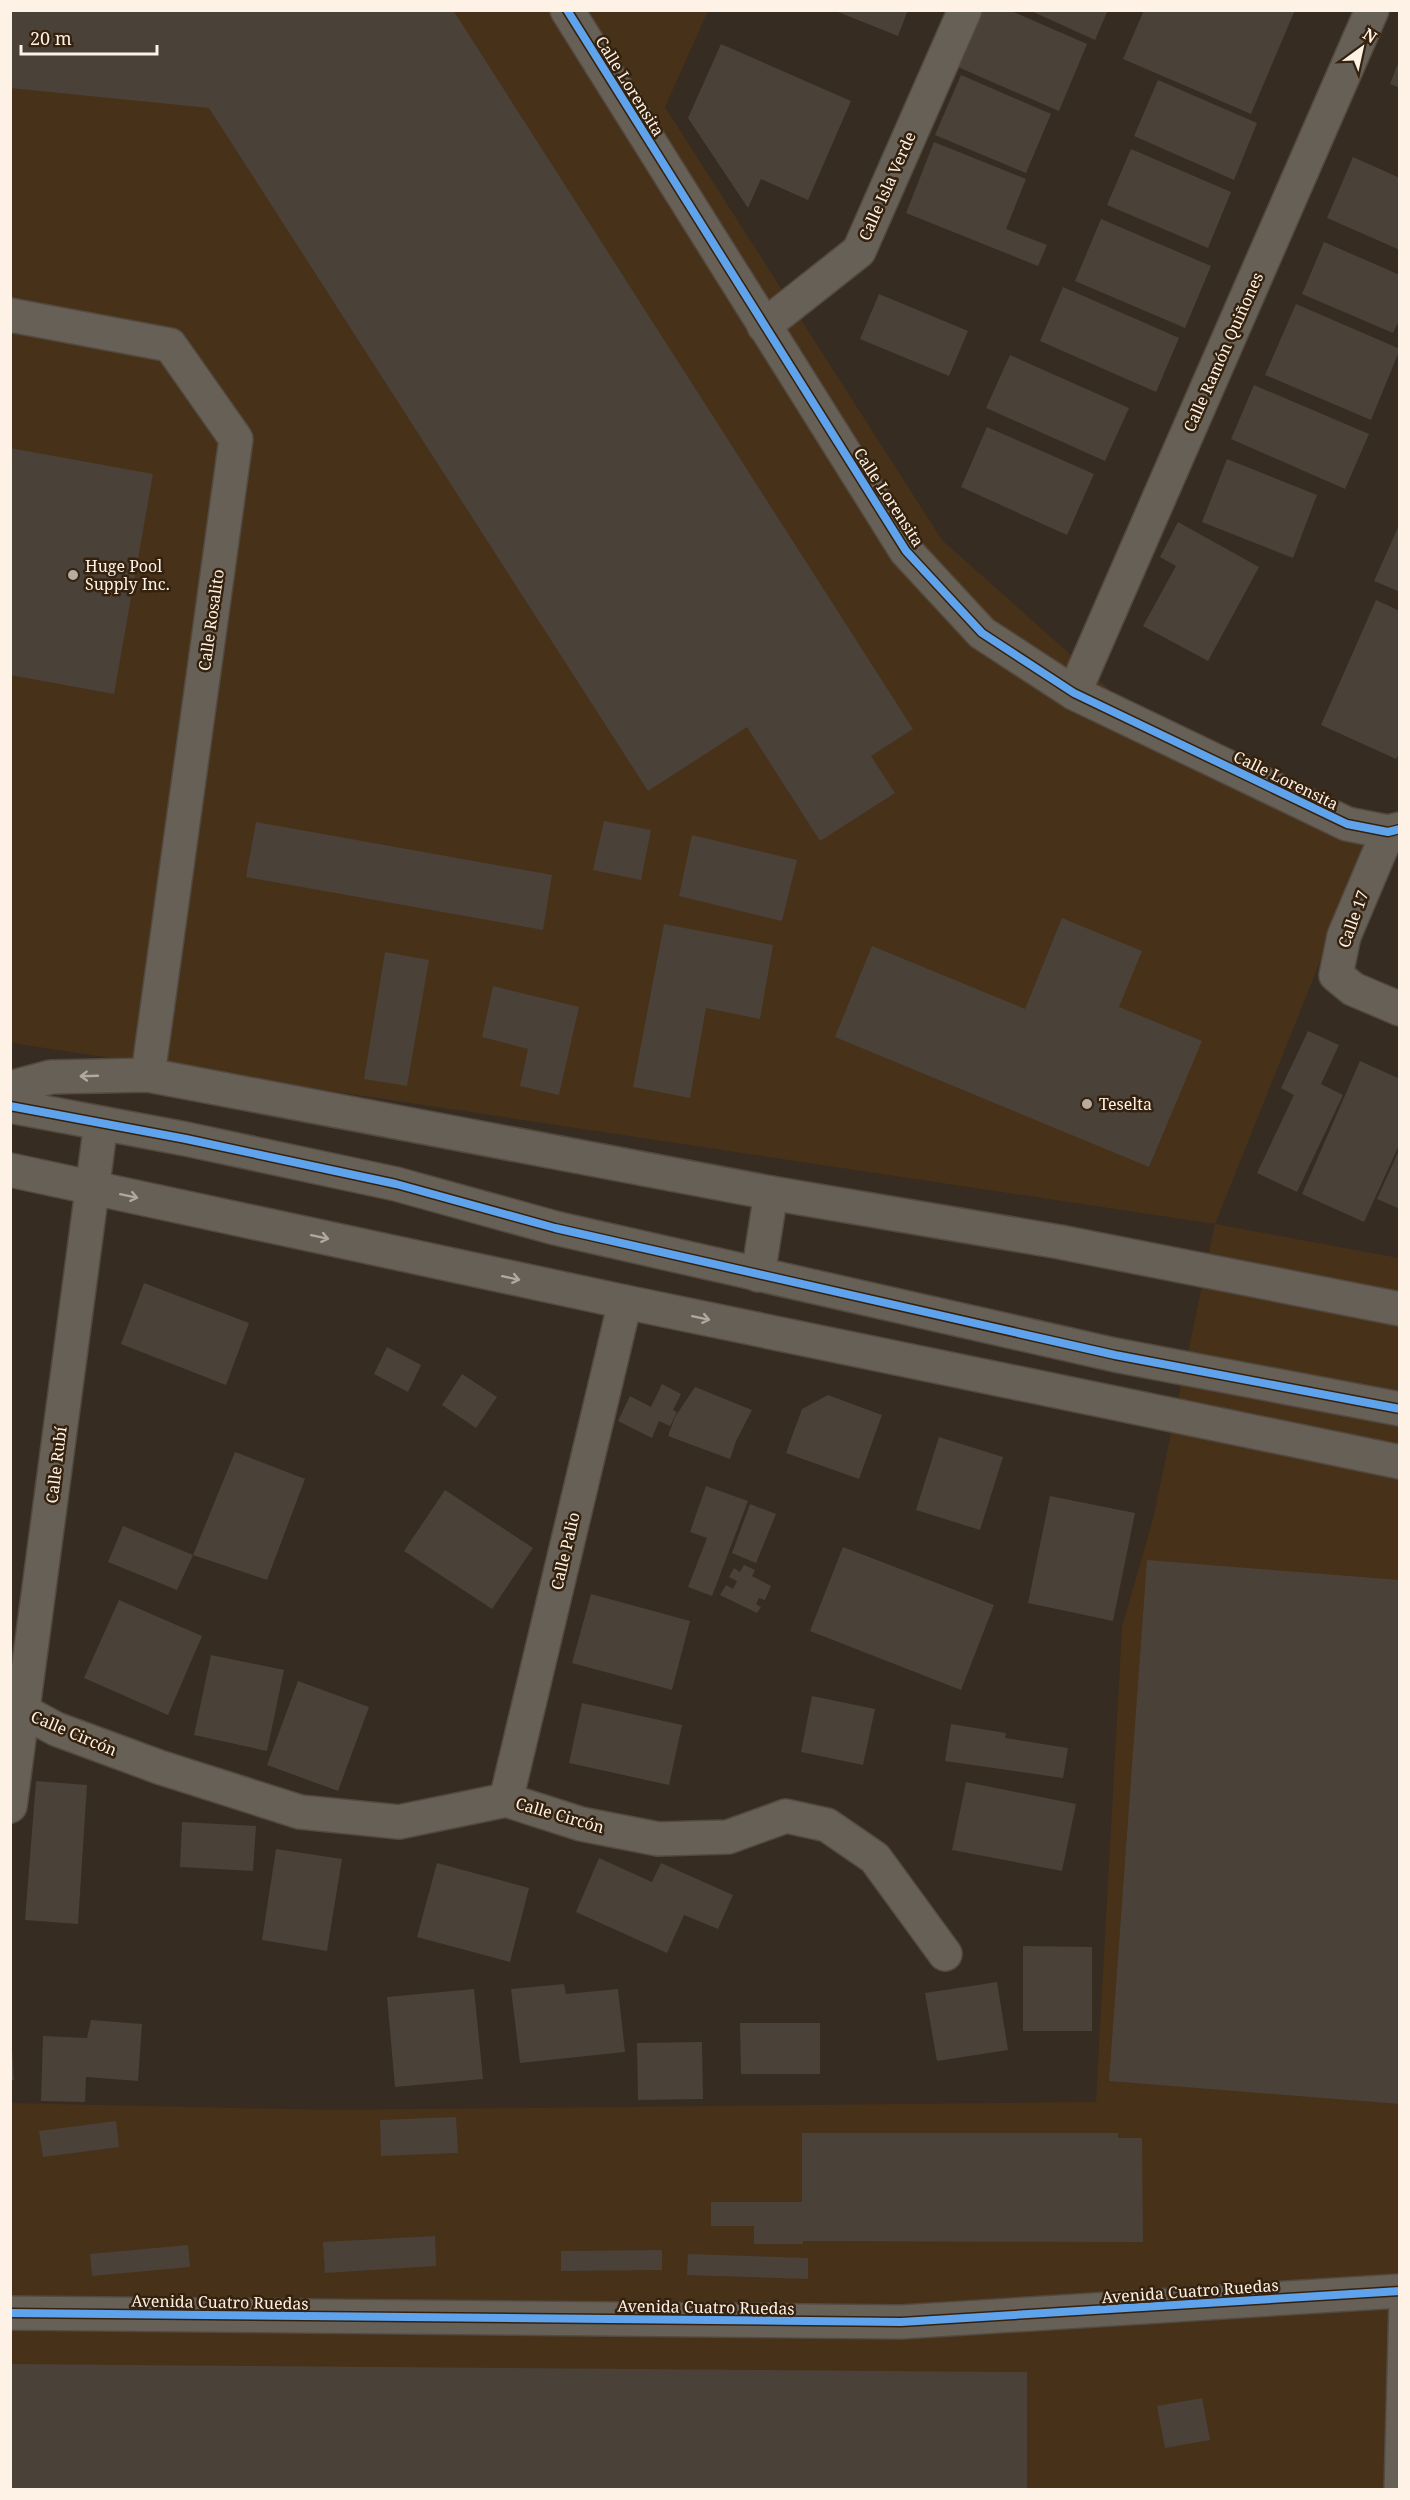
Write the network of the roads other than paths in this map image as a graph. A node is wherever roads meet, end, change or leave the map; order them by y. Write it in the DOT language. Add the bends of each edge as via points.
graph roads {
  1 [pos="567,10"];
  2 [pos="965,10"];
  3 [pos="1372,10"];
  4 [pos="10,315"];
  5 [pos="764,326"];
  6 [pos="1074,693"];
  7 [pos="1394,830"];
  8 [pos="1400,1009"];
  9 [pos="148,1075"];
  10 [pos="10,1088"];
  11 [pos="10,1106"];
  12 [pos="101,1123"];
  13 [pos="10,1170"];
  14 [pos="92,1188"];
  15 [pos="771,1193"];
  16 [pos="758,1275"];
  17 [pos="625,1302"];
  18 [pos="1400,1309"];
  19 [pos="1400,1409"];
  20 [pos="1400,1462"];
  21 [pos="23,1711"];
  22 [pos="506,1800"];
  23 [pos="10,1806"];
  24 [pos="945,1954"];
  25 [pos="1400,2291"];
  26 [pos="1400,2300"];
  27 [pos="10,2313"];
  28 [pos="1395,2490"];
  1 -- 5 [label="street, Calle Lorensita"];
  2 -- 5 [label="street, Calle Isla Verde" via="859,251"];
  3 -- 6 [label="street, Calle Ramón Quiñones"];
  4 -- 9 [label="street, Calle Rosalito" via="170,345 236,440"];
  5 -- 6 [label="street, Calle Lorensita" via="906,551 982,633"];
  6 -- 7 [label="street, Calle Lorensita" via="1347,824"];
  7 -- 8 [label="street, Calle 17" via="1344,936 1336,975 1353,989"];
  9 -- 10 [label="street, one-way" via="51,1077"];
  9 -- 15 [label="street"];
  11 -- 12 [label="street"];
  12 -- 14 [label="street, Calle Rubí"];
  12 -- 16 [label="street" via="396,1184 555,1228"];
  13 -- 14 [label="street"];
  14 -- 17 [label="street, one-way"];
  14 -- 21 [label="street, Calle Rubí"];
  15 -- 16 [label="street"];
  15 -- 18 [label="street" via="1059,1242"];
  16 -- 19 [label="street" via="1114,1355"];
  17 -- 20 [label="street, one-way"];
  17 -- 22 [label="street, Calle Palio"];
  21 -- 22 [label="street, Calle Circón" via="56,1729 148,1763 300,1812 399,1822"];
  21 -- 23 [label="street, Calle Rubí"];
  22 -- 24 [label="street, Calle Circón" via="581,1824 658,1839 728,1837 786,1816 826,1825 875,1857"];
  25 -- 27 [label="street, Avenida Cuatro Ruedas" via="901,2322"];
  26 -- 28 [label="lane"];
}
